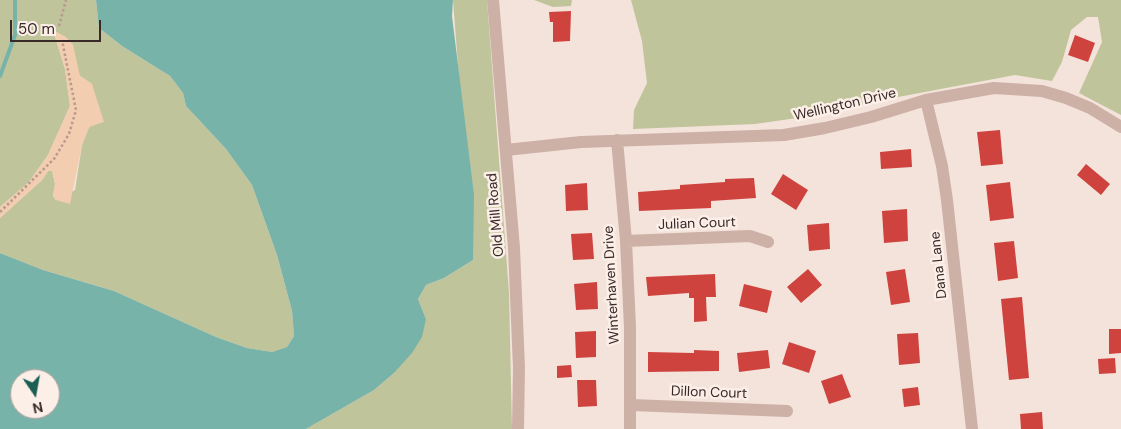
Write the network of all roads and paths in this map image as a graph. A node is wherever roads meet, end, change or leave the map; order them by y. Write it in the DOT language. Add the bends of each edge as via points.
graph roads {
  1 [pos="66,0"];
  2 [pos="494,0"];
  3 [pos="59,26"];
  4 [pos="62,40"];
  5 [pos="926,100"];
  6 [pos="1121,127"];
  7 [pos="617,140"];
  8 [pos="506,150"];
  9 [pos="0,212"];
  10 [pos="626,241"];
  11 [pos="768,242"];
  12 [pos="631,405"];
  13 [pos="786,411"];
  14 [pos="518,429"];
  15 [pos="630,429"];
  16 [pos="972,429"];
  1 -- 3 [label="path"];
  2 -- 8 [label="street, Old Mill Road"];
  4 -- 9 [label="path" via="76,110 69,134 54,159"];
  5 -- 6 [label="street, Wellington Drive" via="994,88 1042,91 1090,108"];
  5 -- 7 [label="street, Wellington Drive" via="862,119 784,134"];
  5 -- 16 [label="street, Dana Lane" via="946,191"];
  7 -- 8 [label="street, Wellington Drive"];
  7 -- 10 [label="street, Winterhaven Drive"];
  8 -- 14 [label="street, Old Mill Road" via="516,287"];
  10 -- 11 [label="street, Julian Court" via="750,236"];
  10 -- 12 [label="street, Winterhaven Drive"];
  12 -- 13 [label="street, Dillon Court"];
  12 -- 15 [label="street, Winterhaven Drive"];
}
